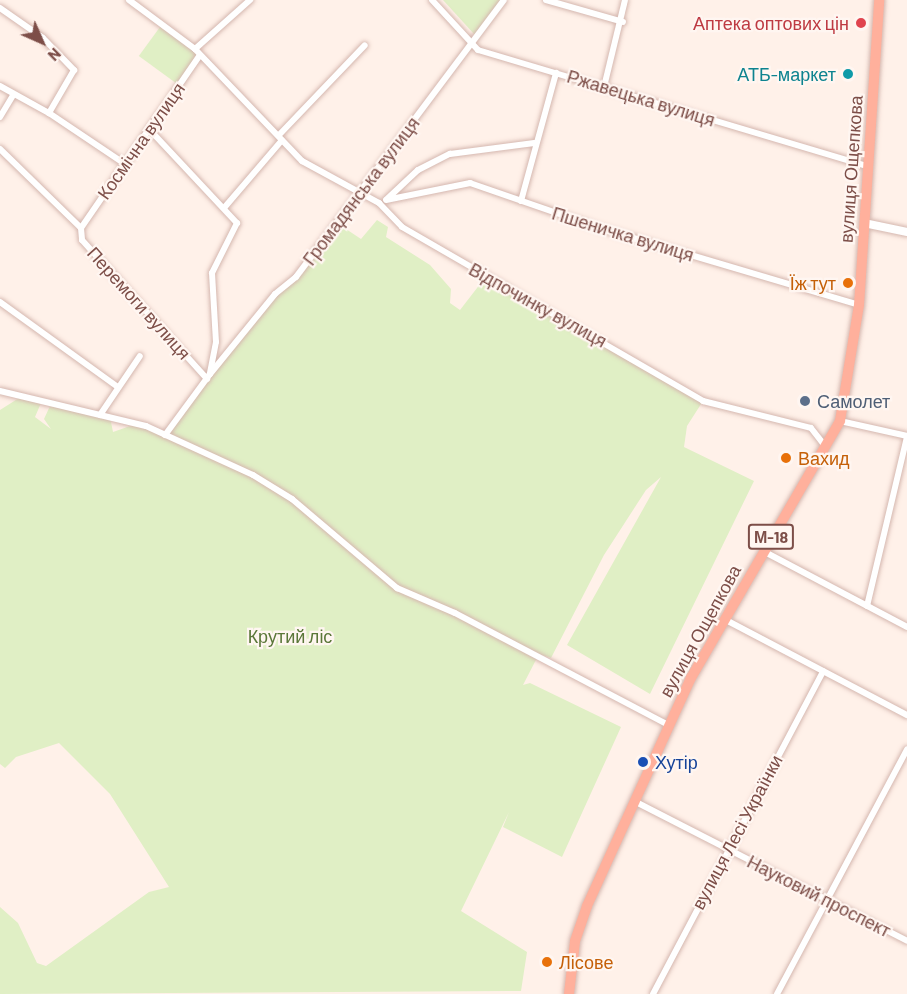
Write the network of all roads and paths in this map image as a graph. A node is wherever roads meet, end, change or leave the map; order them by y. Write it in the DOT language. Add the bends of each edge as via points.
graph roads {
  1 [pos="129,0"];
  2 [pos="250,0"];
  3 [pos="432,0"];
  4 [pos="504,0"];
  5 [pos="546,0"];
  6 [pos="624,0"];
  7 [pos="879,0"];
  8 [pos="0,8"];
  9 [pos="623,22"];
  10 [pos="365,45"];
  11 [pos="474,45"];
  12 [pos="195,49"];
  13 [pos="200,55"];
  14 [pos="555,73"];
  15 [pos="0,86"];
  16 [pos="604,87"];
  17 [pos="13,95"];
  18 [pos="49,113"];
  19 [pos="0,117"];
  20 [pos="149,129"];
  21 [pos="280,138"];
  22 [pos="534,143"];
  23 [pos="0,149"];
  24 [pos="125,164"];
  25 [pos="868,166"];
  26 [pos="359,190"];
  27 [pos="386,200"];
  28 [pos="521,201"];
  29 [pos="379,203"];
  30 [pos="224,208"];
  31 [pos="864,223"];
  32 [pos="81,228"];
  33 [pos="907,232"];
  34 [pos="0,302"];
  35 [pos="859,305"];
  36 [pos="140,356"];
  37 [pos="209,376"];
  38 [pos="118,387"];
  39 [pos="0,391"];
  40 [pos="100,416"];
  41 [pos="840,421"];
  42 [pos="165,435"];
  43 [pos="907,436"];
  44 [pos="826,447"];
  45 [pos="763,551"];
  46 [pos="867,606"];
  47 [pos="723,618"];
  48 [pos="907,627"];
  49 [pos="823,671"];
  50 [pos="907,715"];
  51 [pos="668,725"];
  52 [pos="907,749"];
  53 [pos="634,801"];
  54 [pos="728,849"];
  55 [pos="826,899"];
  56 [pos="907,941"];
  57 [pos="569,994"];
  58 [pos="653,994"];
  59 [pos="777,994"];
  1 -- 12 [label="street"];
  2 -- 12 [label="street"];
  3 -- 11 [label="street, Ржавецька вулиця"];
  4 -- 11 [label="street, Громадянська вулиця"];
  5 -- 9 [label="street"];
  6 -- 9 [label="street"];
  7 -- 25 [label="highway, вулиця Ощепкова / М-18"];
  8 -- 18 [label="street" via="43,38 74,70"];
  9 -- 16 [label="street"];
  10 -- 21 [label="street"];
  11 -- 14 [label="street, Ржавецька вулиця" via="493,56"];
  11 -- 26 [label="street, Громадянська вулиця"];
  12 -- 13 [label="street"];
  13 -- 20 [label="street, Космічна вулиця"];
  13 -- 21 [label="street"];
  14 -- 16 [label="street, Ржавецька вулиця"];
  14 -- 22 [label="street"];
  15 -- 17 [label="street"];
  16 -- 25 [label="street, Ржавецька вулиця"];
  17 -- 18 [label="street"];
  17 -- 19 [label="street"];
  18 -- 24 [label="street"];
  20 -- 24 [label="street, Космічна вулиця"];
  20 -- 30 [label="street"];
  21 -- 26 [label="street" via="317,172"];
  21 -- 30 [label="street"];
  22 -- 27 [label="street" via="450,154 418,170"];
  22 -- 28 [label="street"];
  23 -- 32 [label="street, Перемоги вулиця"];
  24 -- 32 [label="street, Космічна вулиця"];
  25 -- 31 [label="highway, вулиця Ощепкова / М-18"];
  26 -- 29 [label="street"];
  26 -- 37 [label="street, Громадянська вулиця" via="296,277 275,294"];
  27 -- 28 [label="street, Пшеничка вулиця" via="470,183"];
  27 -- 29 [label="street"];
  28 -- 35 [label="street, Пшеничка вулиця"];
  29 -- 44 [label="street, Відпочинку вулиця" via="402,226 703,401 811,428"];
  30 -- 37 [label="street" via="237,223 212,273 216,342"];
  31 -- 33 [label="street"];
  31 -- 35 [label="highway, вулиця Ощепкова / М-18"];
  32 -- 37 [label="street, Перемоги вулиця" via="82,240"];
  34 -- 38 [label="street"];
  35 -- 41 [label="highway, вулиця Ощепкова / М-18"];
  36 -- 38 [label="street"];
  37 -- 42 [label="street, Громадянська вулиця"];
  38 -- 40 [label="street"];
  39 -- 40 [label="street"];
  40 -- 42 [label="street"];
  41 -- 43 [label="street"];
  41 -- 44 [label="highway, вулиця Ощепкова / М-18"];
  42 -- 51 [label="street" via="274,487 397,588 455,612"];
  43 -- 46 [label="street"];
  44 -- 45 [label="highway, вулиця Ощепкова / М-18"];
  45 -- 46 [label="street"];
  45 -- 47 [label="highway, вулиця Ощепкова / М-18"];
  46 -- 48 [label="street"];
  47 -- 49 [label="street"];
  47 -- 51 [label="highway, вулиця Ощепкова / М-18"];
  49 -- 50 [label="street"];
  49 -- 54 [label="street, вулиця Лесі Українки"];
  51 -- 53 [label="highway, вулиця Ощепкова / М-18"];
  52 -- 55 [label="street"];
  53 -- 54 [label="street, Науковий проспект"];
  53 -- 57 [label="highway, вулиця Ощепкова / М-18" via="578,932"];
  54 -- 55 [label="street, Науковий проспект"];
  54 -- 58 [label="street, вулиця Лесі Українки"];
  55 -- 56 [label="street, Науковий проспект"];
  55 -- 59 [label="street"];
}
